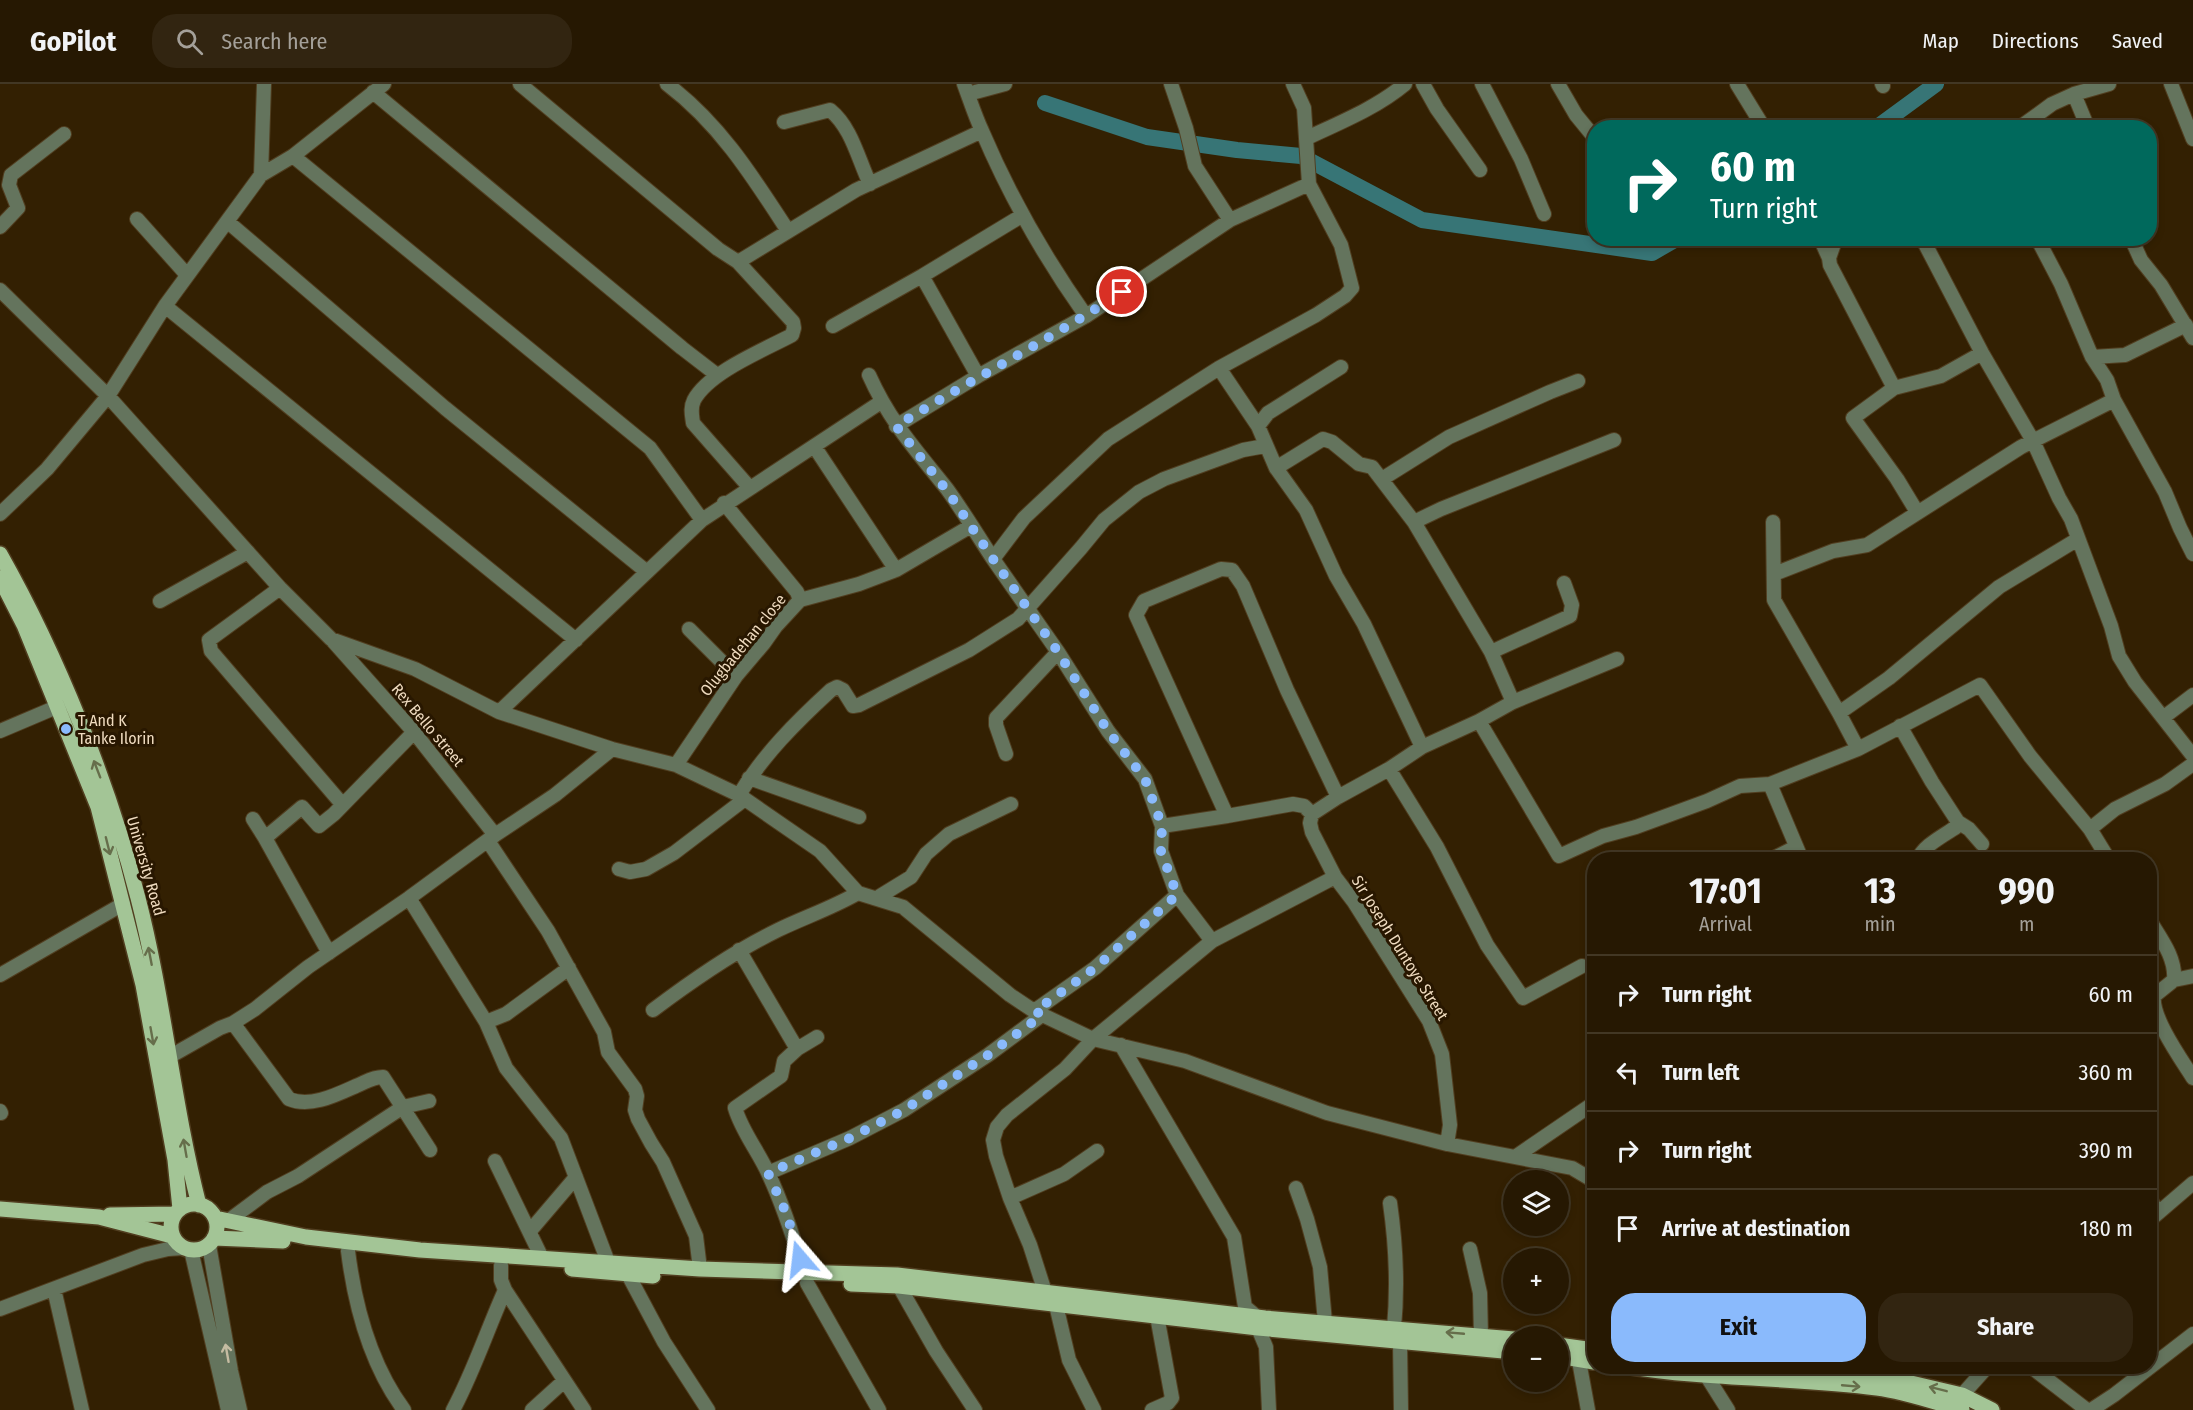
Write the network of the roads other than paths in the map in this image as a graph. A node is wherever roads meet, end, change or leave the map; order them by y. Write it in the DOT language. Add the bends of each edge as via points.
graph roads {
  1 [pos="264,84"];
  2 [pos="520,84"];
  3 [pos="668,84"];
  4 [pos="1005,84"];
  5 [pos="1171,84"];
  6 [pos="1293,84"];
  7 [pos="1405,84"];
  8 [pos="1423,84"];
  9 [pos="1482,84"];
  10 [pos="1558,84"];
  11 [pos="1737,84"];
  12 [pos="2109,84"];
  13 [pos="2171,84"];
  14 [pos="379,88"];
  15 [pos="966,89"];
  16 [pos="2074,94"];
  17 [pos="1759,120"];
  18 [pos="2030,120"];
  19 [pos="2085,120"];
  20 [pos="784,122"];
  21 [pos="1587,128"];
  22 [pos="982,131"];
  23 [pos="64,134"];
  24 [pos="1307,138"];
  25 [pos="2193,139"];
  26 [pos="293,156"];
  27 [pos="1480,170"];
  28 [pos="261,175"];
  29 [pos="870,184"];
  30 [pos="1309,184"];
  31 [pos="1544,214"];
  32 [pos="1023,215"];
  33 [pos="137,219"];
  34 [pos="1230,220"];
  35 [pos="228,222"];
  36 [pos="0,227"];
  37 [pos="788,231"];
  38 [pos="1824,246"];
  39 [pos="1833,246"];
  40 [pos="1926,246"];
  41 [pos="2041,246"];
  42 [pos="2135,246"];
  43 [pos="1829,258"];
  44 [pos="738,262"];
  45 [pos="187,275"];
  46 [pos="922,276"];
  47 [pos="0,290"];
  48 [pos="165,306"];
  49 [pos="1086,316"];
  50 [pos="833,326"];
  51 [pos="2190,331"];
  52 [pos="1982,353"];
  53 [pos="2125,355"];
  54 [pos="2092,357"];
  55 [pos="1341,367"];
  56 [pos="1219,368"];
  57 [pos="717,375"];
  58 [pos="869,375"];
  59 [pos="978,376"];
  60 [pos="2107,380"];
  61 [pos="1578,381"];
  62 [pos="1894,388"];
  63 [pos="108,396"];
  64 [pos="2114,400"];
  65 [pos="881,402"];
  66 [pos="896,426"];
  67 [pos="1258,426"];
  68 [pos="1614,440"];
  69 [pos="2033,441"];
  70 [pos="814,446"];
  71 [pos="1265,446"];
  72 [pos="1276,468"];
  73 [pos="1382,480"];
  74 [pos="750,488"];
  75 [pos="724,503"];
  76 [pos="1917,512"];
  77 [pos="0,514"];
  78 [pos="702,520"];
  79 [pos="1414,522"];
  80 [pos="1773,522"];
  81 [pos="971,526"];
  82 [pos="2078,539"];
  83 [pos="248,552"];
  84 [pos="0,554"];
  85 [pos="2193,554"];
  86 [pos="993,559"];
  87 [pos="896,570"];
  88 [pos="647,572"];
  89 [pos="1774,574"];
  90 [pos="0,578"];
  91 [pos="1564,584"];
  92 [pos="280,588"];
  93 [pos="800,600"];
  94 [pos="160,601"];
  95 [pos="1028,609"];
  96 [pos="688,629"];
  97 [pos="332,639"];
  98 [pos="576,640"];
  99 [pos="1058,652"];
  100 [pos="1491,652"];
  101 [pos="1617,659"];
  102 [pos="736,676"];
  103 [pos="2193,695"];
  104 [pos="1513,702"];
  105 [pos="59,706"];
  106 [pos="499,712"];
  107 [pos="1839,713"];
  108 [pos="2164,717"];
  109 [pos="1479,721"];
  110 [pos="1900,726"];
  111 [pos="0,731"];
  112 [pos="414,732"];
  113 [pos="1422,747"];
  114 [pos="612,749"];
  115 [pos="1858,749"];
  116 [pos="1006,754"];
  117 [pos="2193,756"];
  118 [pos="2193,764"];
  119 [pos="676,765"];
  120 [pos="1389,769"];
  121 [pos="750,778"];
  122 [pos="1770,784"];
  123 [pos="742,797"];
  124 [pos="1338,797"];
  125 [pos="342,804"];
  126 [pos="1011,804"];
  127 [pos="1312,814"];
  128 [pos="1227,816"];
  129 [pos="859,817"];
  130 [pos="253,819"];
  131 [pos="1958,822"];
  132 [pos="1162,826"];
  133 [pos="2090,829"];
  134 [pos="265,838"];
  135 [pos="491,838"];
  136 [pos="1982,844"];
  137 [pos="1799,852"];
  138 [pos="1922,852"];
  139 [pos="2104,852"];
  140 [pos="619,869"];
  141 [pos="1335,877"];
  142 [pos="858,893"];
  143 [pos="1177,895"];
  144 [pos="409,898"];
  145 [pos="878,899"];
  146 [pos="123,904"];
  147 [pos="2157,932"];
  148 [pos="1212,941"];
  149 [pos="739,950"];
  150 [pos="329,953"];
  151 [pos="1582,966"];
  152 [pos="569,968"];
  153 [pos="0,975"];
  154 [pos="2193,976"];
  155 [pos="2174,980"];
  156 [pos="2157,994"];
  157 [pos="653,1010"];
  158 [pos="1038,1013"];
  159 [pos="2157,1013"];
  160 [pos="486,1022"];
  161 [pos="233,1023"];
  162 [pos="817,1037"];
  163 [pos="1093,1039"];
  164 [pos="1122,1045"];
  165 [pos="797,1049"];
  166 [pos="169,1057"];
  167 [pos="2193,1077"];
  168 [pos="429,1101"];
  169 [pos="403,1107"];
  170 [pos="1587,1108"];
  171 [pos="1447,1144"];
  172 [pos="430,1150"];
  173 [pos="1097,1151"];
  174 [pos="1515,1157"];
  175 [pos="495,1161"];
  176 [pos="768,1173"];
  177 [pos="576,1177"];
  178 [pos="1587,1177"];
  179 [pos="2193,1183"];
  180 [pos="1296,1188"];
  181 [pos="1010,1198"];
  182 [pos="1390,1203"];
  183 [pos="199,1205"];
  184 [pos="0,1209"];
  185 [pos="177,1211"];
  186 [pos="2157,1213"];
  187 [pos="99,1217"];
  188 [pos="221,1220"];
  189 [pos="530,1231"];
  190 [pos="172,1236"];
  191 [pos="212,1241"];
  192 [pos="187,1249"];
  193 [pos="1470,1249"];
  194 [pos="348,1251"];
  195 [pos="542,1258"];
  196 [pos="501,1265"];
  197 [pos="619,1266"];
  198 [pos="700,1269"];
  199 [pos="805,1277"];
  200 [pos="898,1280"];
  201 [pos="54,1289"];
  202 [pos="505,1290"];
  203 [pos="1045,1292"];
  204 [pos="1056,1305"];
  205 [pos="0,1309"];
  206 [pos="1157,1316"];
  207 [pos="1325,1322"];
  208 [pos="1258,1323"];
  209 [pos="1397,1335"];
  210 [pos="2193,1335"];
  211 [pos="1481,1336"];
  212 [pos="1503,1339"];
  213 [pos="1569,1349"];
  214 [pos="1503,1350"];
  215 [pos="1587,1351"];
  216 [pos="1578,1353"];
  217 [pos="1569,1354"];
  218 [pos="1587,1358"];
  219 [pos="2157,1362"];
  220 [pos="1697,1374"];
  221 [pos="1888,1374"];
  222 [pos="1982,1374"];
  223 [pos="2041,1374"];
  224 [pos="2142,1374"];
  225 [pos="1706,1375"];
  226 [pos="564,1381"];
  227 [pos="1962,1402"];
  228 [pos="1944,1407"];
  229 [pos="82,1410"];
  230 [pos="228,1410"];
  231 [pos="240,1410"];
  232 [pos="404,1410"];
  233 [pos="453,1410"];
  234 [pos="532,1410"];
  235 [pos="584,1410"];
  236 [pos="708,1410"];
  237 [pos="879,1410"];
  238 [pos="975,1410"];
  239 [pos="1094,1410"];
  240 [pos="1152,1410"];
  241 [pos="1269,1410"];
  242 [pos="1401,1410"];
  243 [pos="1588,1410"];
  244 [pos="1728,1410"];
  245 [pos="1992,1410"];
  246 [pos="2089,1410"];
  1 -- 28 [label="street"];
  2 -- 44 [label="street"];
  3 -- 37 [label="street" via="701,113 741,158"];
  4 -- 15 [label="street"];
  5 -- 34 [label="street" via="1195,166"];
  6 -- 24 [label="street" via="1304,108"];
  7 -- 24 [label="street" via="1366,110"];
  8 -- 27 [label="street"];
  9 -- 31 [label="street"];
  10 -- 21 [label="street"];
  11 -- 17 [label="street"];
  12 -- 16 [label="street"];
  13 -- 25 [label="street"];
  14 -- 26 [label="street"];
  14 -- 57 [label="street"];
  15 -- 22 [label="street"];
  16 -- 18 [label="street"];
  16 -- 19 [label="street"];
  20 -- 29 [label="street" via="830,110 845,126"];
  22 -- 29 [label="street"];
  22 -- 32 [label="street"];
  23 -- 36 [label="street" via="11,175 9,185 18,208"];
  24 -- 30 [label="street"];
  26 -- 28 [label="street"];
  26 -- 78 [label="street" via="650,448"];
  28 -- 35 [label="street"];
  29 -- 37 [label="street"];
  30 -- 34 [label="street"];
  30 -- 56 [label="street" via="1341,245 1352,288 1316,315"];
  32 -- 46 [label="street"];
  32 -- 49 [label="street" via="1056,274"];
  33 -- 45 [label="street"];
  34 -- 49 [label="street"];
  35 -- 45 [label="street"];
  35 -- 88 [label="street" via="445,408"];
  37 -- 44 [label="street"];
  38 -- 43 [label="street"];
  39 -- 43 [label="street"];
  40 -- 52 [label="street"];
  41 -- 54 [label="street"];
  42 -- 51 [label="street"];
  43 -- 62 [label="street"];
  44 -- 57 [label="street" via="793,322 794,328 792,335"];
  45 -- 48 [label="street"];
  46 -- 50 [label="street"];
  46 -- 59 [label="street"];
  47 -- 63 [label="street, Rex Bello street"];
  48 -- 63 [label="street"];
  48 -- 98 [label="street"];
  49 -- 59 [label="street"];
  51 -- 53 [label="street"];
  52 -- 62 [label="street" via="1941,376"];
  52 -- 69 [label="street"];
  53 -- 54 [label="street"];
  53 -- 60 [label="street"];
  54 -- 60 [label="street"];
  55 -- 67 [label="street" via="1268,413"];
  56 -- 67 [label="street"];
  56 -- 86 [label="street" via="1108,439 1024,518"];
  57 -- 74 [label="street" via="694,399 693,423"];
  58 -- 65 [label="street"];
  59 -- 66 [label="street"];
  60 -- 64 [label="street"];
  61 -- 73 [label="street" via="1449,437"];
  62 -- 76 [label="street" via="1853,418"];
  63 -- 77 [label="street" via="47,469"];
  63 -- 83 [label="street, Rex Bello street"];
  64 -- 69 [label="street"];
  64 -- 85 [label="street" via="2165,492"];
  65 -- 66 [label="street"];
  65 -- 70 [label="street"];
  66 -- 81 [label="street"];
  67 -- 71 [label="street"];
  68 -- 79 [label="street"];
  69 -- 76 [label="street"];
  69 -- 82 [label="street"];
  70 -- 74 [label="street"];
  70 -- 87 [label="street"];
  71 -- 72 [label="street"];
  71 -- 95 [label="street" via="1242,450 1139,492 1104,519"];
  72 -- 73 [label="street" via="1328,439 1359,464 1372,467"];
  72 -- 113 [label="street" via="1306,510"];
  73 -- 79 [label="street"];
  74 -- 75 [label="street"];
  75 -- 78 [label="street"];
  75 -- 93 [label="street"];
  76 -- 89 [label="street" via="1867,545 1833,551"];
  78 -- 88 [label="street"];
  79 -- 100 [label="street"];
  80 -- 89 [label="street"];
  81 -- 86 [label="street"];
  81 -- 87 [label="street, Olugbadehan close"];
  82 -- 107 [label="street" via="1999,587 1889,678"];
  82 -- 108 [label="street" via="2120,656 2135,682"];
  83 -- 92 [label="street, Rex Bello street"];
  83 -- 94 [label="street"];
  166 -- 84 [label="main road, University Road, one-way" via="138,898 109,803 74,707"];
  86 -- 95 [label="street"];
  87 -- 93 [label="street, Olugbadehan close"];
  88 -- 98 [label="street"];
  89 -- 107 [label="street" via="1774,600"];
  90 -- 105 [label="main road, University Road"];
  91 -- 100 [label="street" via="1572,605 1570,616"];
  92 -- 97 [label="street, Rex Bello street"];
  92 -- 125 [label="street" via="209,640 211,651"];
  93 -- 102 [label="street, Olugbadehan close"];
  95 -- 99 [label="street"];
  95 -- 121 [label="street" via="969,650 859,705 853,706 843,690 831,690 791,727"];
  96 -- 102 [label="street"];
  97 -- 106 [label="street" via="415,669"];
  97 -- 112 [label="street, Rex Bello street"];
  98 -- 106 [label="street"];
  99 -- 116 [label="street" via="996,718"];
  99 -- 132 [label="street" via="1108,731 1145,779"];
  100 -- 104 [label="street"];
  101 -- 104 [label="street"];
  102 -- 119 [label="street, Olugbadehan close"];
  103 -- 108 [label="street"];
  104 -- 109 [label="street"];
  105 -- 111 [label="street"];
  105 -- 146 [label="main road, University Road, one-way" via="98,807"];
  106 -- 114 [label="street"];
  107 -- 115 [label="street"];
  108 -- 117 [label="street"];
  109 -- 113 [label="street"];
  109 -- 122 [label="street" via="1559,856 1740,786"];
  110 -- 115 [label="street"];
  110 -- 131 [label="street"];
  110 -- 133 [label="street" via="1980,685 2030,756"];
  112 -- 125 [label="street"];
  112 -- 135 [label="street, Rex Bello street"];
  113 -- 120 [label="street"];
  114 -- 119 [label="street"];
  114 -- 135 [label="street" via="555,795"];
  115 -- 122 [label="street"];
  118 -- 133 [label="street" via="2165,784 2115,809"];
  119 -- 123 [label="street"];
  120 -- 124 [label="street"];
  120 -- 151 [label="street" via="1437,847 1487,945 1523,998"];
  121 -- 123 [label="street"];
  121 -- 129 [label="street"];
  122 -- 137 [label="street"];
  123 -- 140 [label="street" via="674,853 646,869"];
  123 -- 142 [label="street" via="820,851"];
  124 -- 127 [label="street"];
  124 -- 128 [label="street" via="1243,586 1233,570 1221,569 1144,601 1136,615"];
  125 -- 134 [label="street" via="319,826 302,807"];
  126 -- 145 [label="street" via="949,834 926,854 911,877"];
  127 -- 128 [label="street" via="1304,806 1293,804"];
  127 -- 141 [label="street, Sir Joseph Duntoye Street" via="1312,832"];
  128 -- 132 [label="street"];
  130 -- 134 [label="street"];
  131 -- 136 [label="street"];
  131 -- 138 [label="street" via="1956,828"];
  132 -- 143 [label="street" via="1161,851"];
  133 -- 139 [label="street"];
  134 -- 150 [label="street"];
  135 -- 144 [label="street"];
  135 -- 152 [label="street, Rex Bello street"];
  141 -- 148 [label="street"];
  141 -- 171 [label="street, Sir Joseph Duntoye Street" via="1429,1021 1442,1054 1450,1125"];
  142 -- 145 [label="street"];
  142 -- 149 [label="street"];
  143 -- 148 [label="street"];
  143 -- 158 [label="street"];
  144 -- 150 [label="street"];
  144 -- 160 [label="street"];
  145 -- 158 [label="street" via="903,908 1010,996"];
  146 -- 153 [label="street"];
  146 -- 185 [label="main road, University Road, one-way" via="143,985 175,1160"];
  147 -- 155 [label="street" via="2175,969"];
  148 -- 163 [label="street"];
  149 -- 157 [label="street"];
  149 -- 165 [label="street"];
  150 -- 161 [label="street"];
  152 -- 160 [label="street" via="527,1001"];
  152 -- 198 [label="street, Rex Bello street" via="604,1032 608,1052 635,1089 638,1119 663,1162 696,1236"];
  154 -- 155 [label="street"];
  155 -- 156 [label="street"];
  158 -- 163 [label="street"];
  158 -- 176 [label="street" via="988,1055 904,1110"];
  159 -- 167 [label="street"];
  160 -- 177 [label="street" via="506,1068 561,1138"];
  161 -- 166 [label="street"];
  161 -- 169 [label="street" via="289,1099 309,1102 382,1077"];
  162 -- 165 [label="street"];
  163 -- 164 [label="street"];
  163 -- 181 [label="street" via="1065,1069 997,1127 993,1140"];
  164 -- 171 [label="street" via="1185,1061 1327,1113"];
  164 -- 208 [label="street" via="1234,1238 1245,1307"];
  165 -- 176 [label="street" via="784,1061 781,1076 735,1108"];
  183 -- 166 [label="main road, University Road, one-way"];
  168 -- 169 [label="street"];
  169 -- 172 [label="street"];
  169 -- 188 [label="street" via="298,1176"];
  170 -- 174 [label="street"];
  171 -- 174 [label="street"];
  173 -- 181 [label="street" via="1064,1174"];
  174 -- 178 [label="street" via="1572,1168"];
  175 -- 189 [label="street"];
  176 -- 199 [label="street" via="787,1215"];
  177 -- 189 [label="street"];
  177 -- 197 [label="street"];
  179 -- 186 [label="street"];
  180 -- 207 [label="street" via="1320,1267"];
  181 -- 203 [label="street"];
  182 -- 209 [label="street" via="1395,1238"];
  183 -- 185 [label="main road"];
  183 -- 188 [label="main road"];
  184 -- 187 [label="main road"];
  185 -- 187 [label="main road"];
  185 -- 190 [label="main road"];
  187 -- 190 [label="main road"];
  188 -- 191 [label="main road"];
  188 -- 195 [label="main road" via="347,1242"];
  189 -- 195 [label="street"];
  190 -- 192 [label="main road"];
  191 -- 192 [label="main road" via="197,1250"];
  191 -- 194 [label="main road" via="268,1239"];
  231 -- 191 [label="street, one-way"];
  192 -- 201 [label="street" via="143,1255"];
  192 -- 230 [label="street"];
  193 -- 211 [label="street" via="1480,1293"];
  194 -- 196 [label="main road"];
  194 -- 232 [label="street" via="361,1318 374,1358"];
  195 -- 197 [label="main road"];
  196 -- 197 [label="main road"];
  196 -- 202 [label="street"];
  197 -- 198 [label="main road"];
  197 -- 199 [label="main road"];
  197 -- 236 [label="street"];
  198 -- 199 [label="main road"];
  199 -- 200 [label="main road"];
  199 -- 237 [label="street"];
  200 -- 203 [label="main road"];
  200 -- 204 [label="main road"];
  200 -- 238 [label="street" via="936,1351"];
  201 -- 205 [label="street"];
  201 -- 229 [label="street"];
  202 -- 226 [label="street"];
  202 -- 233 [label="street"];
  203 -- 208 [label="main road"];
  204 -- 206 [label="main road"];
  204 -- 239 [label="street" via="1069,1360"];
  206 -- 208 [label="main road"];
  206 -- 240 [label="street" via="1172,1398"];
  207 -- 208 [label="main road"];
  207 -- 209 [label="main road"];
  208 -- 209 [label="main road"];
  208 -- 241 [label="street" via="1266,1347"];
  211 -- 209 [label="main road, one-way"];
  209 -- 214 [label="main road"];
  209 -- 242 [label="street"];
  210 -- 219 [label="street"];
  211 -- 212 [label="main road"];
  213 -- 216 [label="main road"];
  215 -- 216 [label="main road"];
  216 -- 217 [label="main road"];
  216 -- 218 [label="main road"];
  216 -- 243 [label="street"];
  220 -- 225 [label="main road"];
  227 -- 221 [label="main road, one-way"];
  222 -- 227 [label="street"];
  223 -- 246 [label="street"];
  224 -- 246 [label="street"];
  225 -- 228 [label="main road, one-way" via="1878,1388 1915,1395"];
  225 -- 244 [label="street"];
  226 -- 234 [label="street"];
  226 -- 235 [label="street"];
  227 -- 228 [label="main road"];
  227 -- 245 [label="main road"];
}
